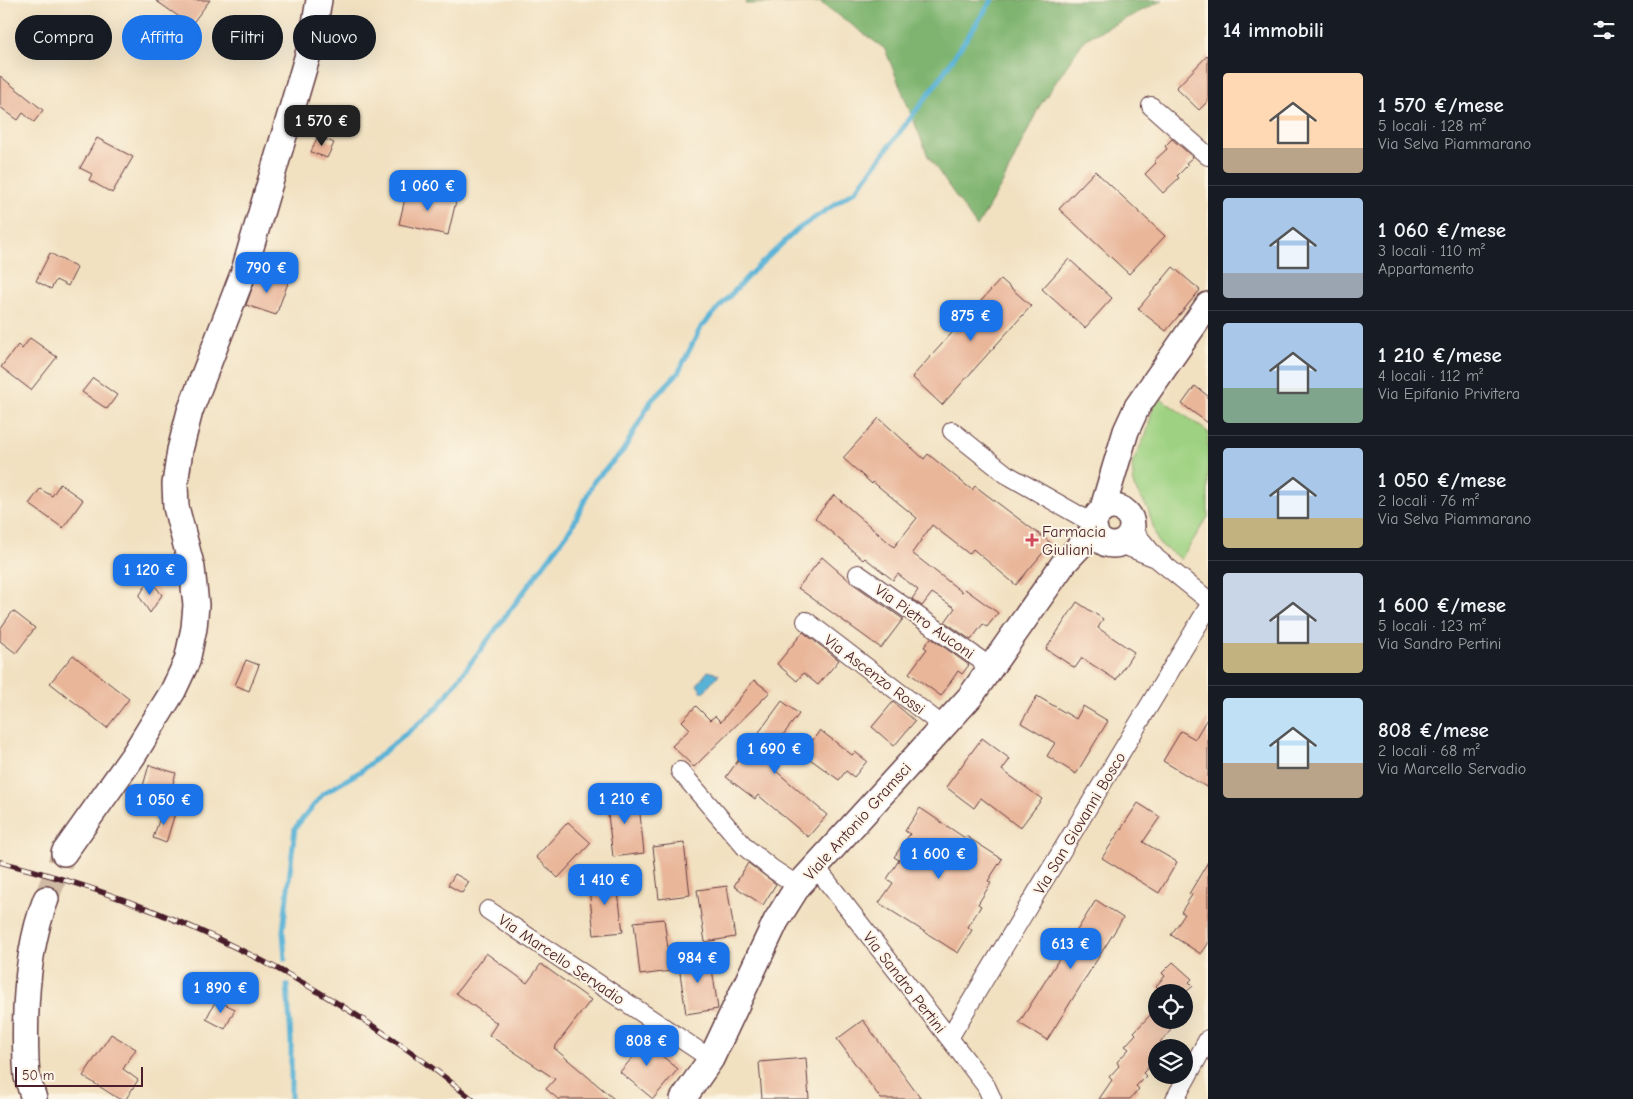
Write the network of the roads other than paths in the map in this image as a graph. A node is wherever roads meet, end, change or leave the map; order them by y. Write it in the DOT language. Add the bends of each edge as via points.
graph roads {
  1 [pos="319,0"];
  2 [pos="1151,106"];
  3 [pos="1208,156"];
  4 [pos="1208,305"];
  5 [pos="952,431"];
  6 [pos="1110,526"];
  7 [pos="858,574"];
  8 [pos="1208,600"];
  9 [pos="1208,608"];
  10 [pos="806,621"];
  11 [pos="992,668"];
  12 [pos="943,726"];
  13 [pos="680,771"];
  14 [pos="64,853"];
  15 [pos="815,866"];
  16 [pos="798,886"];
  17 [pos="46,899"];
  18 [pos="488,910"];
  19 [pos="949,1038"];
  20 [pos="1208,1039"];
  21 [pos="711,1059"];
  22 [pos="34,1099"];
  23 [pos="683,1099"];
  24 [pos="992,1099"];
  25 [pos="1176,1099"];
  1 -- 14 [label="street" via="312,41 243,274 192,406 180,450 175,498 192,568 196,605 194,634 187,661 133,756"];
  2 -- 3 [label="street"];
  4 -- 6 [label="street" via="1137,407 1126,431 1118,461"];
  5 -- 6 [label="street" via="1006,474 1056,502"];
  6 -- 8 [label="street"];
  6 -- 11 [label="street, Viale Antonio Gramsci" via="1064,564"];
  7 -- 11 [label="street, Via Pietro Auconi"];
  9 -- 19 [label="street, Via San Giovanni Bosco"];
  10 -- 12 [label="street, Via Ascenzo Rossi"];
  11 -- 12 [label="street, Viale Antonio Gramsci"];
  12 -- 15 [label="street, Viale Antonio Gramsci"];
  13 -- 16 [label="street" via="737,840 759,860"];
  15 -- 16 [label="street, Viale Antonio Gramsci"];
  15 -- 19 [label="street, Via Sandro Pertini"];
  16 -- 21 [label="street, Viale Antonio Gramsci" via="776,921"];
  17 -- 22 [label="street" via="36,928 30,967 26,1062"];
  18 -- 21 [label="street, Via Marcello Servadio"];
  19 -- 24 [label="street, Via Sandro Pertini" via="986,1086"];
  20 -- 25 [label="street"];
  21 -- 23 [label="street, Viale Antonio Gramsci"];
}
